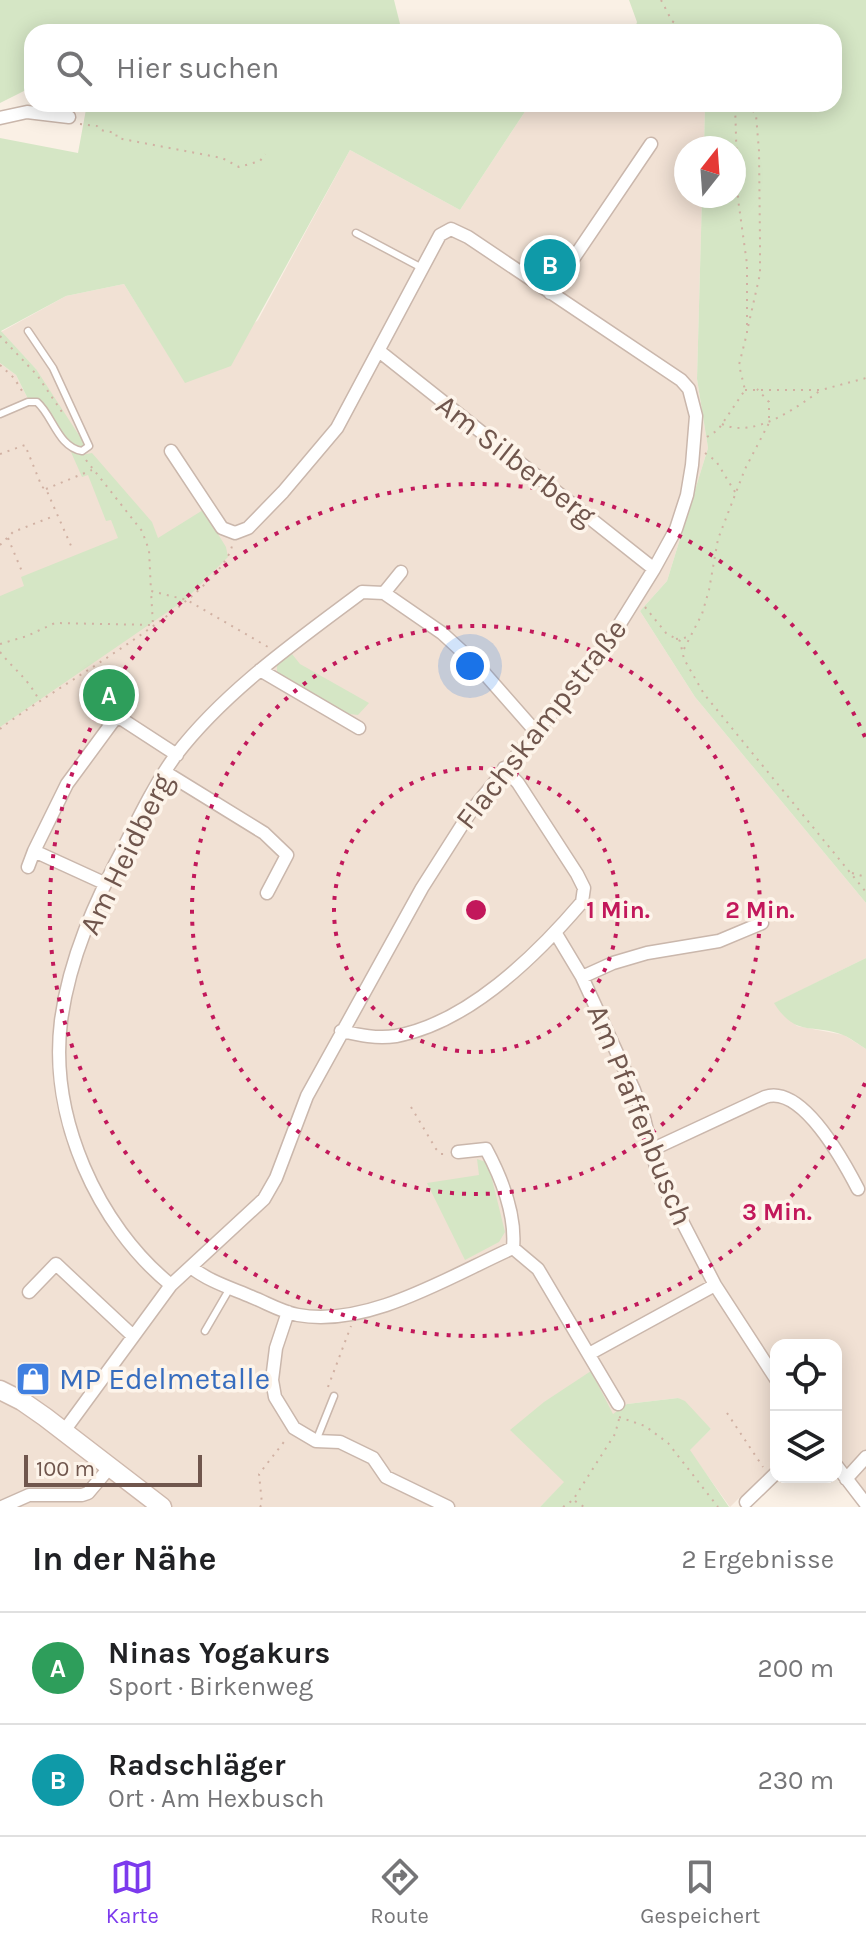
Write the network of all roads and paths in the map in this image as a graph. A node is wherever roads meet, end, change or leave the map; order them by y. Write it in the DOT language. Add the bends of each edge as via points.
graph roads {
  1 [pos="661,0"];
  2 [pos="676,24"];
  3 [pos="735,112"];
  4 [pos="754,112"];
  5 [pos="0,118"];
  6 [pos="69,120"];
  7 [pos="651,144"];
  8 [pos="265,154"];
  9 [pos="356,233"];
  10 [pos="422,268"];
  11 [pos="550,293"];
  12 [pos="28,331"];
  13 [pos="747,333"];
  14 [pos="0,336"];
  15 [pos="379,351"];
  16 [pos="0,365"];
  17 [pos="866,378"];
  18 [pos="757,389"];
  19 [pos="745,390"];
  20 [pos="821,390"];
  21 [pos="28,402"];
  22 [pos="0,414"];
  23 [pos="63,415"];
  24 [pos="769,423"];
  25 [pos="721,424"];
  26 [pos="695,443"];
  27 [pos="82,451"];
  28 [pos="171,451"];
  29 [pos="0,454"];
  30 [pos="93,470"];
  31 [pos="46,489"];
  32 [pos="736,493"];
  33 [pos="56,515"];
  34 [pos="235,533"];
  35 [pos="8,537"];
  36 [pos="0,545"];
  37 [pos="72,548"];
  38 [pos="654,569"];
  39 [pos="401,572"];
  40 [pos="23,574"];
  41 [pos="151,591"];
  42 [pos="384,593"];
  43 [pos="637,597"];
  44 [pos="187,600"];
  45 [pos="153,625"];
  46 [pos="691,637"];
  47 [pos="676,639"];
  48 [pos="0,644"];
  49 [pos="683,650"];
  50 [pos="0,652"];
  51 [pos="279,654"];
  52 [pos="260,670"];
  53 [pos="39,702"];
  54 [pos="359,728"];
  55 [pos="0,729"];
  56 [pos="536,732"];
  57 [pos="177,755"];
  58 [pos="504,768"];
  59 [pos="165,772"];
  60 [pos="34,851"];
  61 [pos="28,867"];
  62 [pos="850,872"];
  63 [pos="866,877"];
  64 [pos="104,883"];
  65 [pos="866,892"];
  66 [pos="267,893"];
  67 [pos="762,923"];
  68 [pos="555,932"];
  69 [pos="582,977"];
  70 [pos="341,1031"];
  71 [pos="411,1107"];
  72 [pos="651,1150"];
  73 [pos="458,1152"];
  74 [pos="858,1189"];
  75 [pos="513,1248"];
  76 [pos="191,1267"];
  77 [pos="171,1285"];
  78 [pos="715,1285"];
  79 [pos="230,1288"];
  80 [pos="29,1292"];
  81 [pos="288,1312"];
  82 [pos="356,1314"];
  83 [pos="205,1331"];
  84 [pos="133,1336"];
  85 [pos="589,1354"];
  86 [pos="770,1370"];
  87 [pos="0,1390"];
  88 [pos="325,1394"];
  89 [pos="334,1396"];
  90 [pos="618,1404"];
  91 [pos="727,1413"];
  92 [pos="620,1418"];
  93 [pos="294,1428"];
  94 [pos="64,1431"];
  95 [pos="316,1441"];
  96 [pos="866,1457"];
  97 [pos="110,1467"];
  98 [pos="770,1470"];
  99 [pos="842,1473"];
  100 [pos="770,1479"];
  101 [pos="846,1479"];
  102 [pos="573,1500"];
  103 [pos="746,1502"];
  104 [pos="866,1504"];
  105 [pos="2,1507"];
  106 [pos="162,1507"];
  107 [pos="260,1507"];
  108 [pos="448,1507"];
  109 [pos="563,1507"];
  110 [pos="584,1507"];
  111 [pos="718,1507"];
  1 -- 2 [label="path"];
  3 -- 13 [label="path"];
  4 -- 13 [label="path" via="760,274"];
  5 -- 6 [label="street" via="27,112"];
  6 -- 8 [label="path" via="116,133 117,138 222,158 239,167 260,161"];
  7 -- 11 [label="street"];
  9 -- 10 [label="lane"];
  10 -- 11 [label="street, Flachskampstraße" via="440,235 451,229"];
  10 -- 15 [label="street, Flachskampstraße"];
  11 -- 26 [label="street, Flachskampstraße" via="681,380 694,403"];
  12 -- 27 [label="lane" via="53,368 89,443"];
  13 -- 19 [label="path" via="739,365"];
  14 -- 23 [label="path" via="37,375"];
  15 -- 34 [label="street, Flachskampstraße" via="337,428 283,492 248,528"];
  15 -- 38 [label="street, Am Silberberg"];
  16 -- 21 [label="path"];
  17 -- 20 [label="path"];
  18 -- 19 [label="path"];
  18 -- 20 [label="path"];
  18 -- 24 [label="path" via="769,402"];
  19 -- 25 [label="path"];
  20 -- 24 [label="path"];
  21 -- 22 [label="lane"];
  21 -- 27 [label="lane" via="40,405 67,444"];
  24 -- 25 [label="path" via="730,428"];
  24 -- 32 [label="path"];
  25 -- 26 [label="path"];
  26 -- 32 [label="path" via="716,461"];
  26 -- 38 [label="street, Flachskampstraße" via="676,529"];
  27 -- 30 [label="path"];
  28 -- 34 [label="street" via="214,520"];
  29 -- 31 [label="path" via="25,445"];
  30 -- 31 [label="path"];
  30 -- 41 [label="path" via="142,531 149,550"];
  31 -- 33 [label="path"];
  32 -- 46 [label="path"];
  33 -- 35 [label="path"];
  33 -- 37 [label="path"];
  34 -- 44 [label="path" via="229,557"];
  35 -- 36 [label="path"];
  35 -- 40 [label="path"];
  38 -- 43 [label="street, Flachskampstraße"];
  39 -- 42 [label="street"];
  41 -- 44 [label="path"];
  41 -- 45 [label="path"];
  42 -- 51 [label="street, Am Heidberg" via="362,592"];
  42 -- 56 [label="street" via="442,633"];
  43 -- 47 [label="path"];
  43 -- 56 [label="street, Flachskampstraße" via="603,651"];
  44 -- 45 [label="path"];
  44 -- 51 [label="path"];
  45 -- 48 [label="path" via="55,623"];
  45 -- 53 [label="path"];
  46 -- 47 [label="path"];
  46 -- 49 [label="path"];
  47 -- 49 [label="path"];
  49 -- 62 [label="path" via="704,694"];
  50 -- 53 [label="path" via="28,678"];
  51 -- 52 [label="street, Am Heidberg"];
  52 -- 54 [label="street"];
  52 -- 57 [label="street, Am Heidberg"];
  53 -- 55 [label="path"];
  56 -- 58 [label="street, Flachskampstraße"];
  57 -- 59 [label="street, Am Heidberg"];
  57 -- 60 [label="street" via="117,716 67,784"];
  58 -- 68 [label="street" via="584,888 582,902"];
  58 -- 70 [label="street, Flachskampstraße" via="429,876"];
  59 -- 64 [label="street, Am Heidberg"];
  59 -- 66 [label="street" via="264,833 287,855"];
  60 -- 61 [label="street"];
  60 -- 64 [label="street"];
  62 -- 63 [label="path"];
  62 -- 65 [label="path"];
  64 -- 77 [label="street, Am Heidberg" via="70,980 62,1021 62,1083 83,1166 96,1193 117,1230"];
  67 -- 69 [label="street" via="719,941 647,953"];
  68 -- 69 [label="street, Am Pfaffenbusch"];
  68 -- 70 [label="street" via="502,983 431,1023 396,1036"];
  69 -- 72 [label="street, Am Pfaffenbusch" via="634,1090"];
  70 -- 76 [label="street, Flachskampstraße" via="264,1199"];
  71 -- 73 [label="path" via="441,1154"];
  72 -- 74 [label="street" via="777,1094 815,1122"];
  72 -- 78 [label="street, Am Pfaffenbusch" via="658,1175"];
  73 -- 75 [label="street" via="486,1149 498,1171 514,1232"];
  75 -- 82 [label="street"];
  75 -- 85 [label="street" via="538,1269"];
  76 -- 77 [label="street, Flachskampstraße"];
  76 -- 79 [label="street"];
  77 -- 84 [label="street, Flachskampstraße"];
  78 -- 85 [label="street"];
  78 -- 86 [label="street, Am Pfaffenbusch"];
  79 -- 81 [label="street"];
  79 -- 83 [label="lane"];
  80 -- 84 [label="street" via="56,1264"];
  81 -- 82 [label="street" via="314,1317"];
  81 -- 93 [label="street" via="272,1380 279,1406"];
  82 -- 88 [label="path"];
  84 -- 94 [label="street, Flachskampstraße"];
  85 -- 90 [label="street"];
  87 -- 94 [label="street"];
  89 -- 95 [label="lane"];
  90 -- 92 [label="path"];
  91 -- 98 [label="path"];
  92 -- 102 [label="path"];
  92 -- 111 [label="path" via="645,1426 668,1443"];
  93 -- 95 [label="street"];
  93 -- 107 [label="path" via="259,1474"];
  94 -- 97 [label="street"];
  95 -- 108 [label="street" via="340,1442 373,1458 386,1477"];
  96 -- 101 [label="street"];
  97 -- 105 [label="street" via="88,1493 29,1495"];
  97 -- 106 [label="street"];
  99 -- 101 [label="street"];
  100 -- 103 [label="street"];
  101 -- 104 [label="street"];
  102 -- 109 [label="path"];
  102 -- 110 [label="path"];
}
